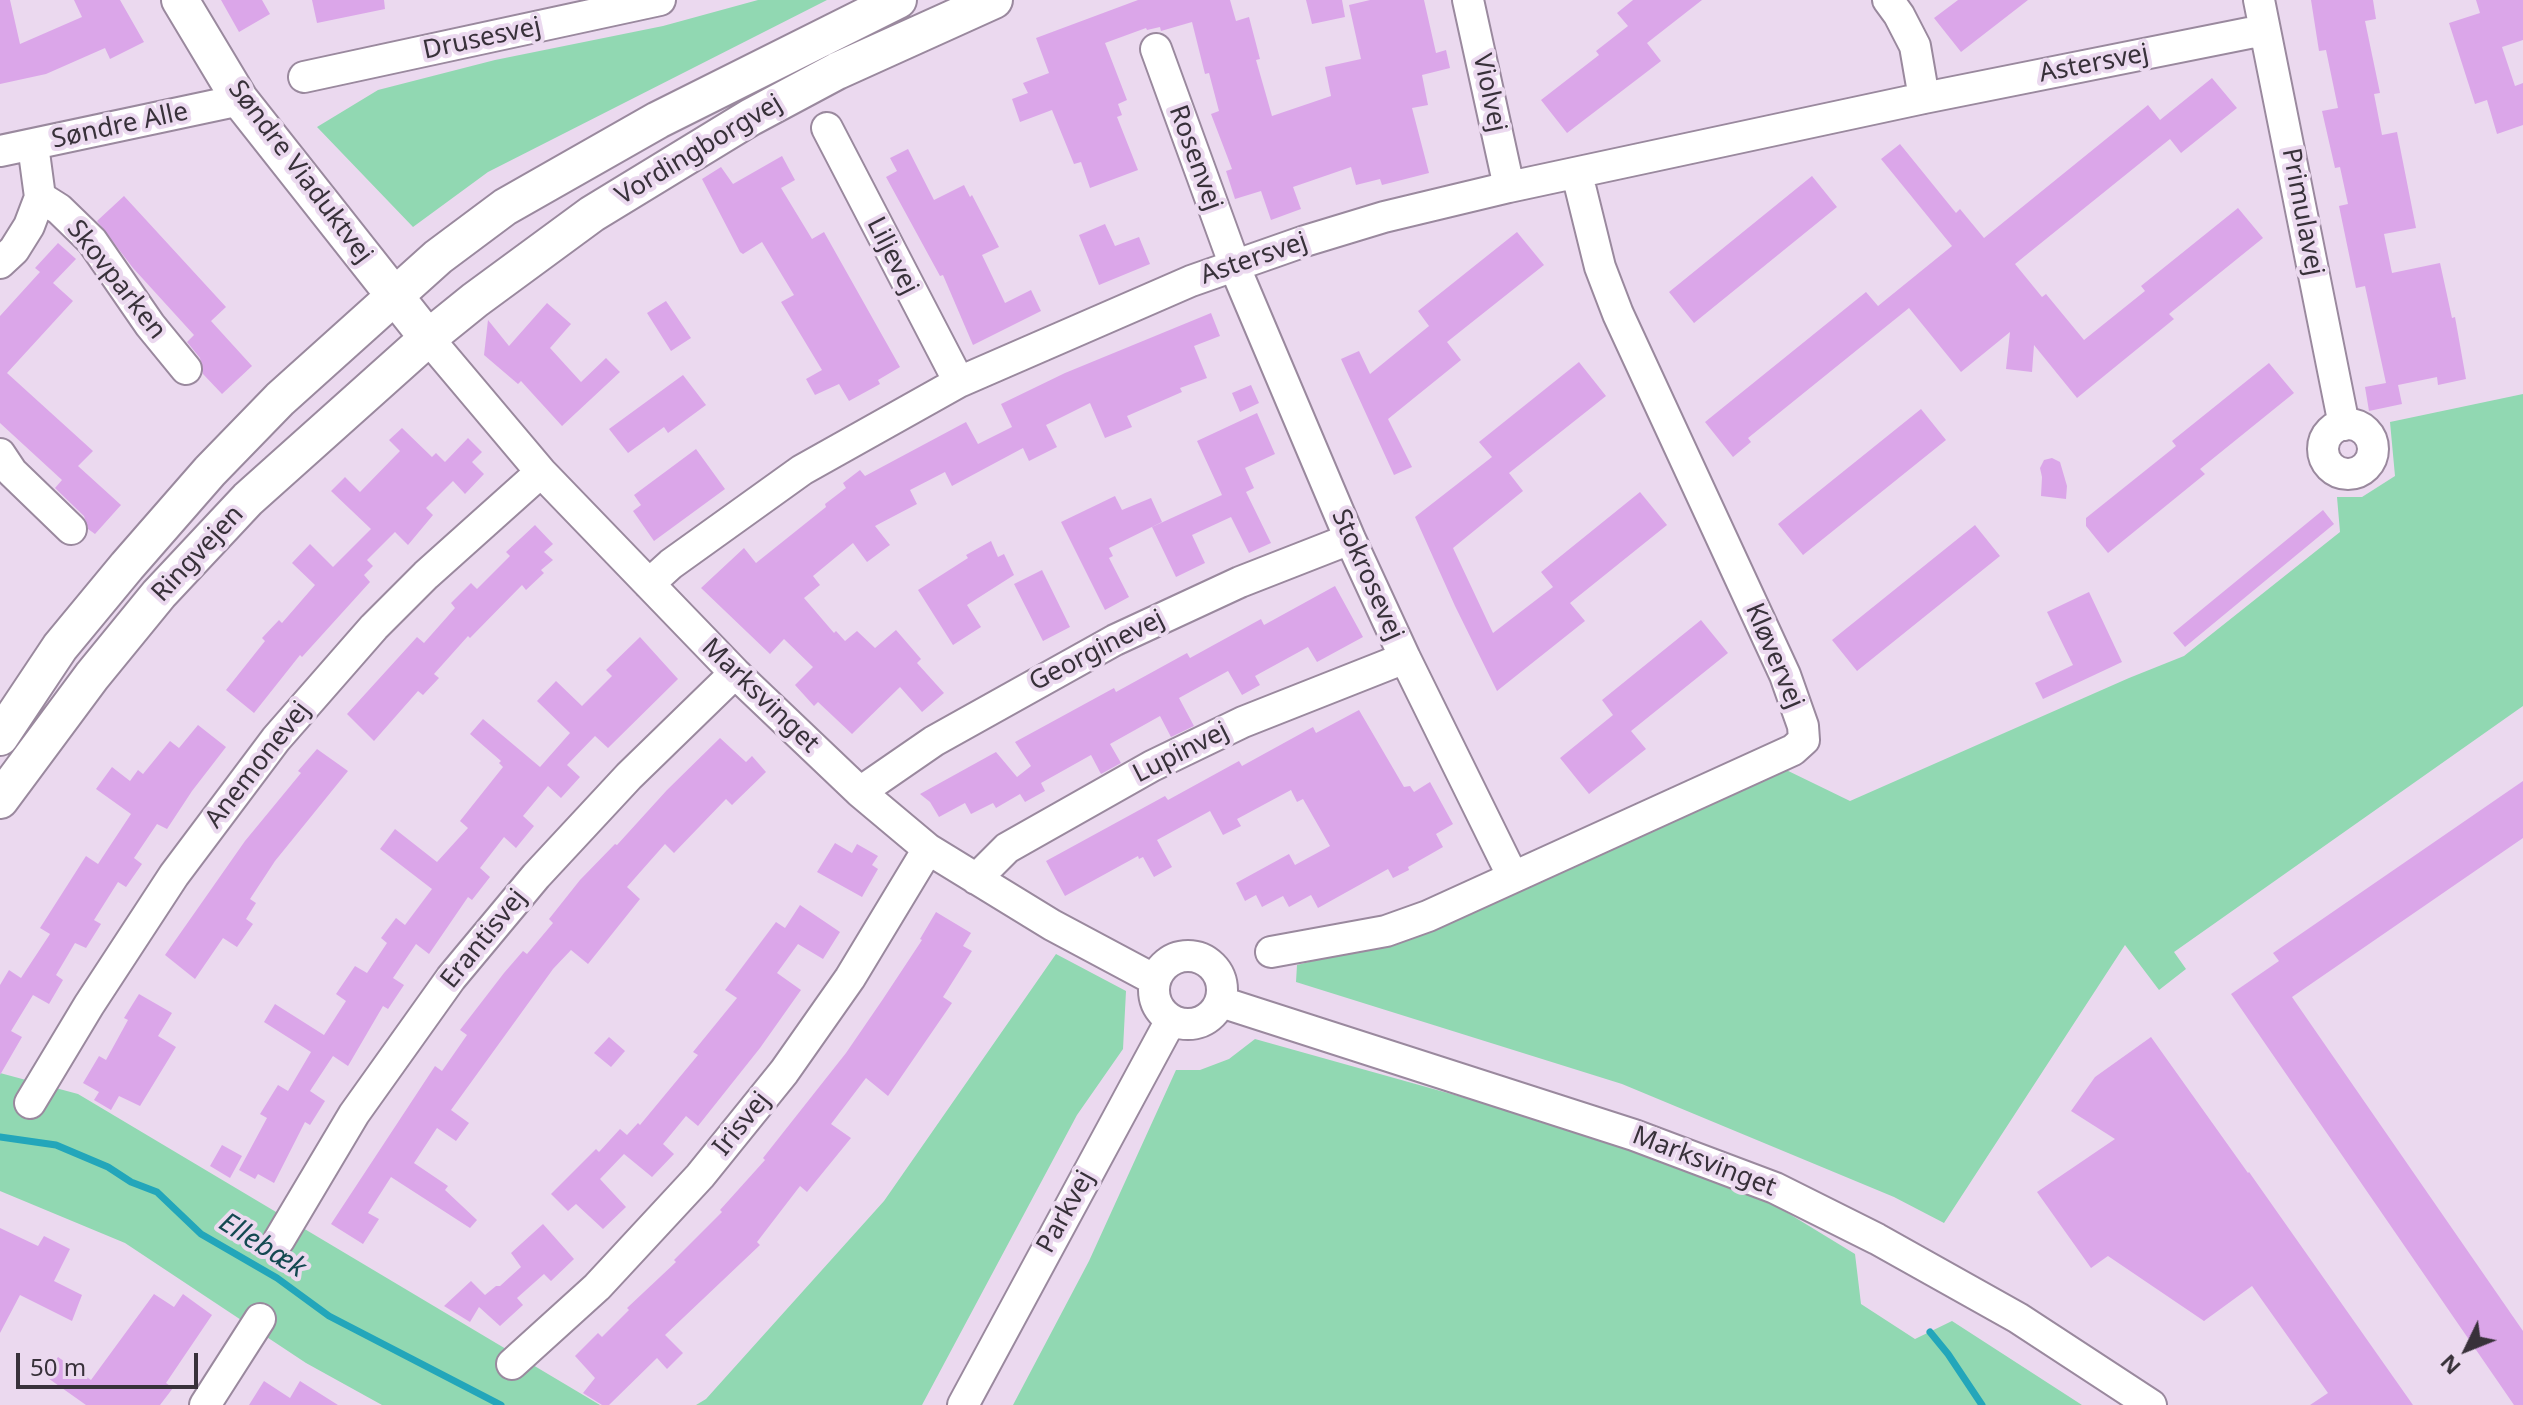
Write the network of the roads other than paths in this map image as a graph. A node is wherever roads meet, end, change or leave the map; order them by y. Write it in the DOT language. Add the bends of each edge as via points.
graph roads {
  1 [pos="180,0"];
  2 [pos="660,0"];
  3 [pos="898,0"];
  4 [pos="994,0"];
  5 [pos="1468,0"];
  6 [pos="1888,0"];
  7 [pos="2259,0"];
  8 [pos="2264,30"];
  9 [pos="1156,49"];
  10 [pos="304,77"];
  11 [pos="1924,98"];
  12 [pos="240,100"];
  13 [pos="827,128"];
  14 [pos="33,145"];
  15 [pos="0,151"];
  16 [pos="1577,174"];
  17 [pos="1509,187"];
  18 [pos="40,197"];
  19 [pos="0,263"];
  20 [pos="1235,266"];
  21 [pos="394,296"];
  22 [pos="428,338"];
  23 [pos="186,369"];
  24 [pos="959,382"];
  25 [pos="2344,425"];
  26 [pos="0,454"];
  27 [pos="541,472"];
  28 [pos="71,529"];
  29 [pos="1350,539"];
  30 [pos="649,584"];
  31 [pos="1405,658"];
  32 [pos="735,673"];
  33 [pos="0,737"];
  34 [pos="860,792"];
  35 [pos="0,800"];
  36 [pos="928,849"];
  37 [pos="1513,877"];
  38 [pos="976,879"];
  39 [pos="1271,952"];
  40 [pos="1155,980"];
  41 [pos="1221,1002"];
  42 [pos="1171,1020"];
  43 [pos="30,1103"];
  44 [pos="279,1240"];
  45 [pos="260,1319"];
  46 [pos="512,1364"];
  47 [pos="205,1405"];
  48 [pos="963,1405"];
  49 [pos="2151,1405"];
  1 -- 12 [label="main road, Søndre Viaduktvej"];
  2 -- 10 [label="street, Drusesvej"];
  3 -- 21 [label="main road, Vordingborgvej" via="559,175 468,234"];
  4 -- 22 [label="main road, Vordingborgvej" via="837,71 738,124 592,214"];
  5 -- 17 [label="street, Violvej"];
  6 -- 11 [label="street" via="1915,46"];
  7 -- 8 [label="street, Primulavej"];
  8 -- 11 [label="street, Astersvej"];
  8 -- 25 [label="street, Primulavej"];
  9 -- 20 [label="street, Rosenvej"];
  11 -- 16 [label="street, Astersvej"];
  12 -- 14 [label="street, Søndre Alle"];
  12 -- 21 [label="main road, Søndre Viaduktvej"];
  13 -- 24 [label="street, Liljevej"];
  14 -- 15 [label="street, Søndre Alle"];
  14 -- 18 [label="street"];
  16 -- 17 [label="street, Astersvej"];
  16 -- 37 [label="street, Kløvervej" via="1600,267 1618,314 1785,675 1804,740 1793,750"];
  17 -- 20 [label="street, Astersvej" via="1384,217"];
  18 -- 19 [label="street, Skovparken" via="29,226"];
  18 -- 23 [label="street, Skovparken" via="92,241"];
  20 -- 24 [label="street, Astersvej"];
  20 -- 29 [label="street, Stokrosevej"];
  21 -- 22 [label="main road, Søndre Viaduktvej"];
  21 -- 33 [label="main road, Ringvejen" via="210,471 60,647"];
  22 -- 27 [label="street, Marksvinget"];
  22 -- 35 [label="main road, Ringvejen" via="248,499 169,584"];
  24 -- 30 [label="street, Astersvej" via="802,470"];
  26 -- 28 [label="street"];
  27 -- 30 [label="street, Marksvinget"];
  27 -- 43 [label="street, Anemonevej" via="374,627 276,739 174,875"];
  29 -- 31 [label="street, Stokrosevej"];
  29 -- 34 [label="street, Georginevej" via="1115,640 934,741"];
  30 -- 32 [label="street, Marksvinget"];
  31 -- 37 [label="street, Stokrosevej"];
  31 -- 38 [label="street, Lupinvej" via="1243,722 1152,766 1007,848"];
  32 -- 34 [label="street, Marksvinget"];
  32 -- 44 [label="street, Erantisvej" via="629,776 451,978 354,1114"];
  34 -- 36 [label="street, Marksvinget"];
  36 -- 38 [label="street, Marksvinget"];
  36 -- 46 [label="street, Irisvej" via="850,978 710,1164 597,1287"];
  37 -- 39 [label="street, Kløvervej" via="1386,931"];
  38 -- 40 [label="street, Marksvinget"];
  40 -- 41 [label="street" via="1167,963 1197,957 1218,974"];
  40 -- 42 [label="street" via="1158,1007"];
  41 -- 42 [label="street" via="1200,1023"];
  41 -- 49 [label="street, Marksvinget" via="1634,1135 1775,1188 2018,1318"];
  42 -- 48 [label="street, Parkvej"];
  45 -- 47 [label="street"];
}
